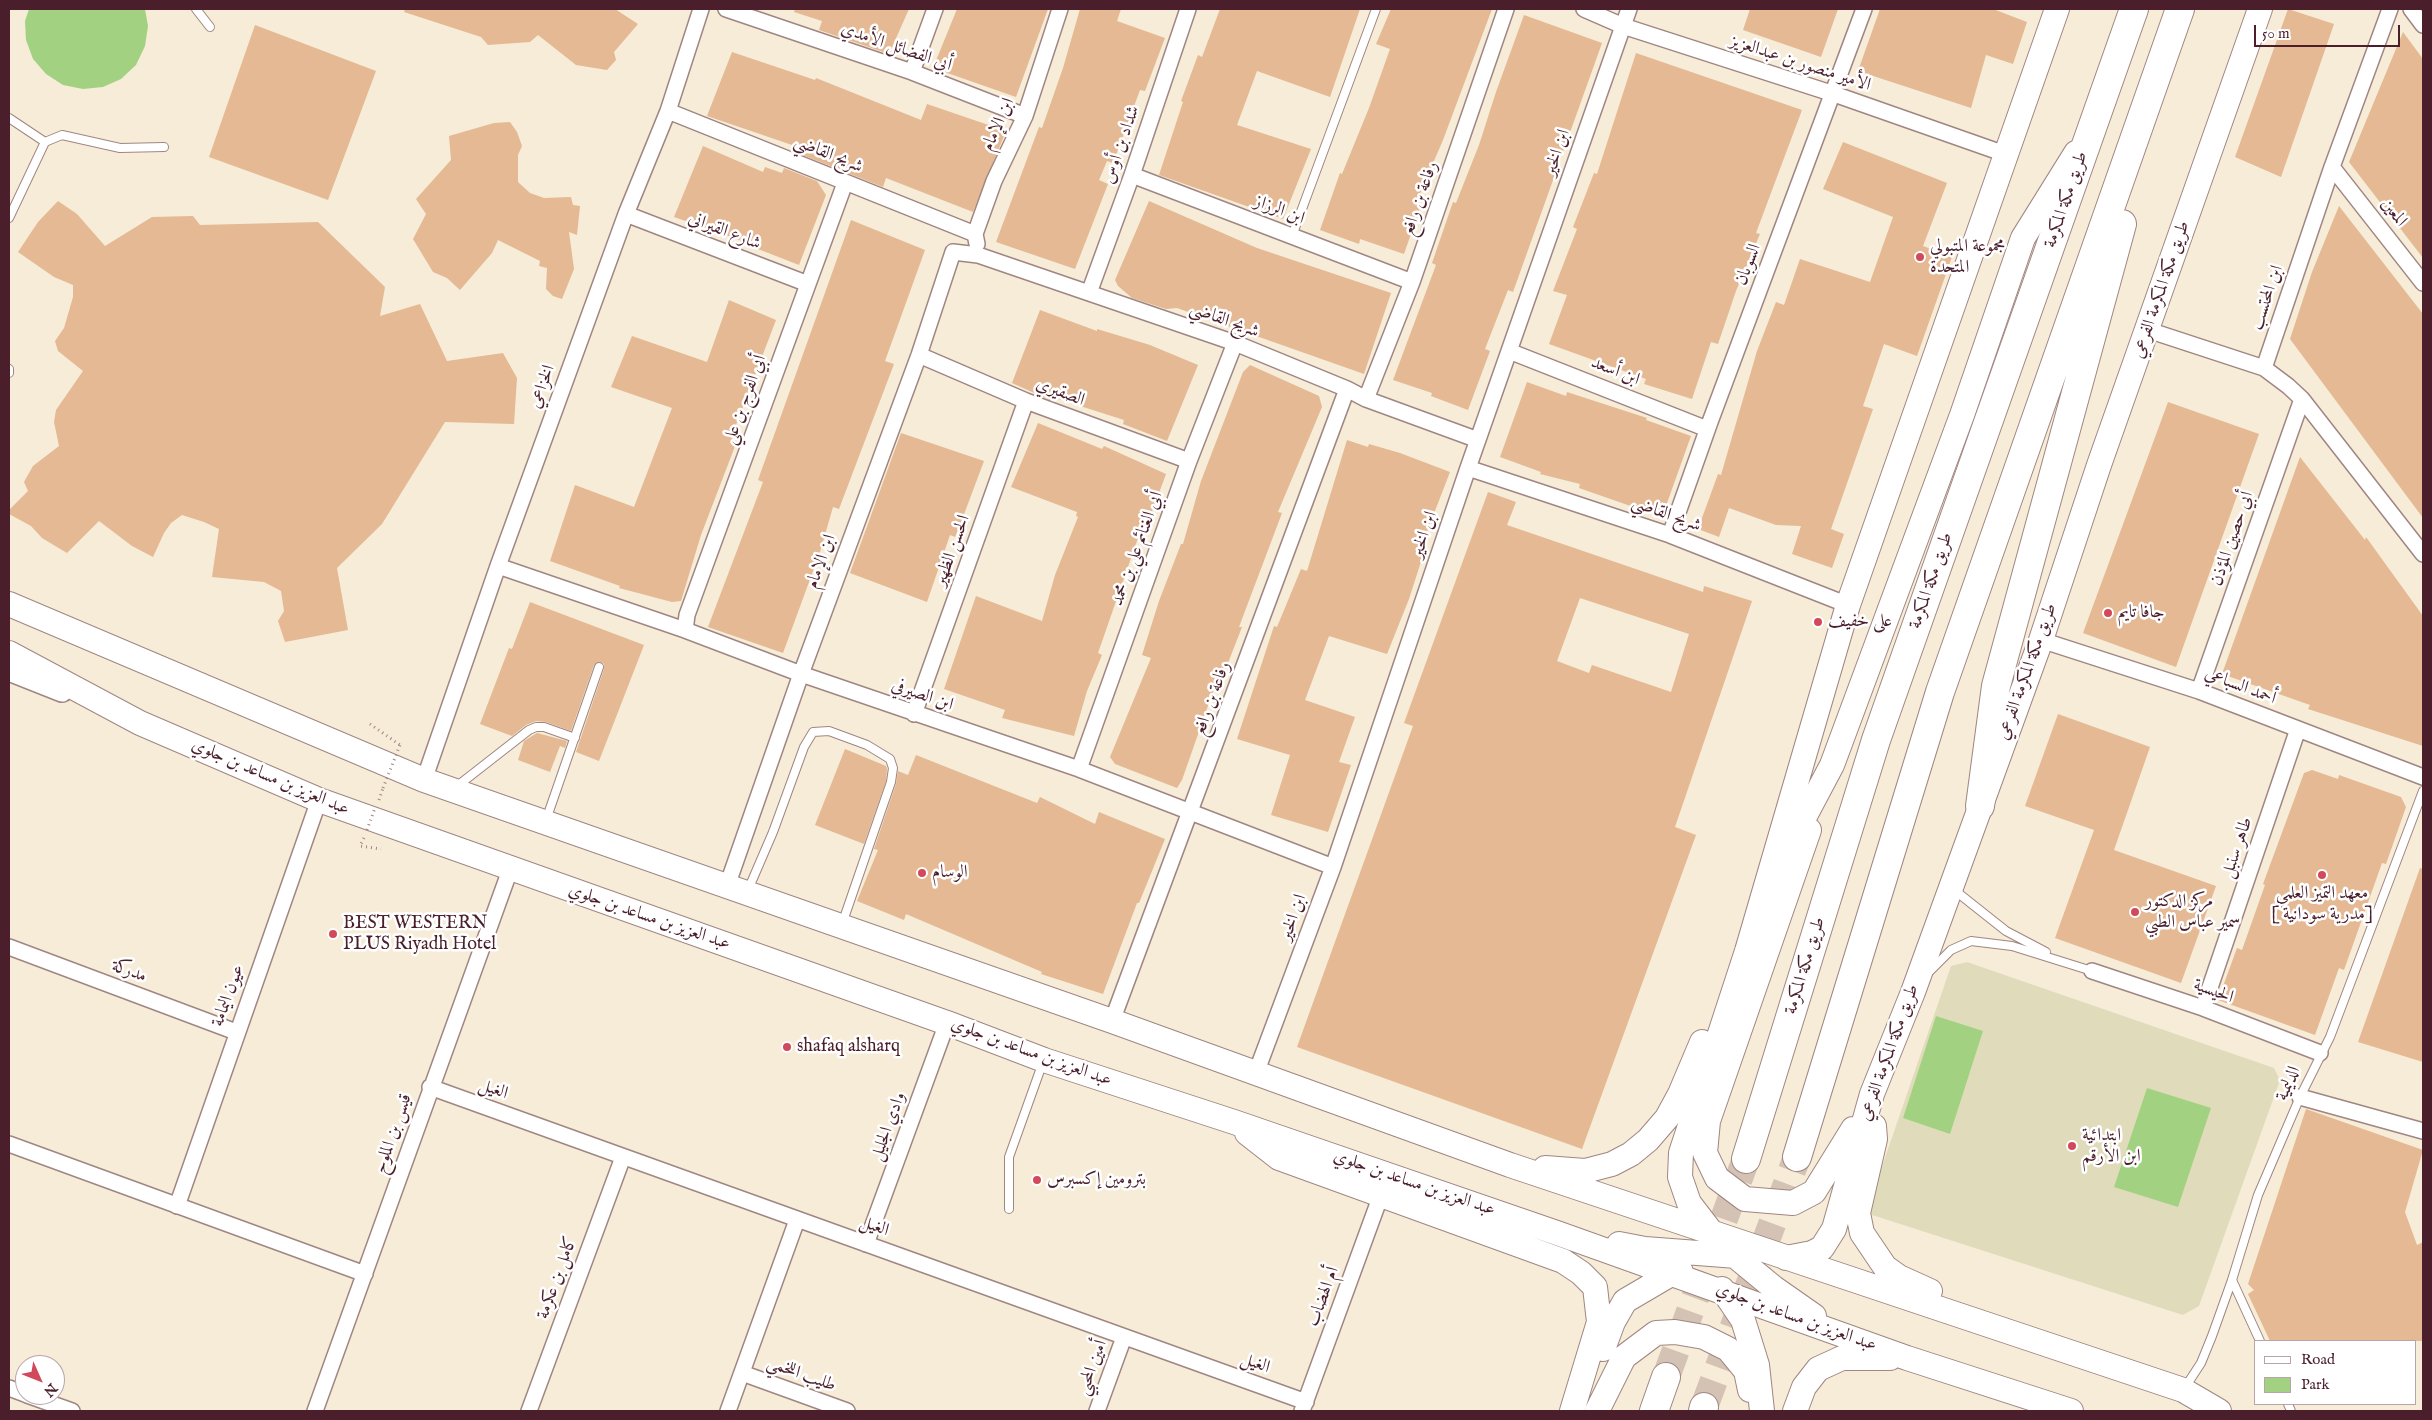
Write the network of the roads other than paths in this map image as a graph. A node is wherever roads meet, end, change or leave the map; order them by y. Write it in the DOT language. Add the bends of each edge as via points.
graph roads {
  1 [pos="196,9"];
  2 [pos="701,9"];
  3 [pos="726,9"];
  4 [pos="935,9"];
  5 [pos="1060,9"];
  6 [pos="1188,9"];
  7 [pos="1376,9"];
  8 [pos="1506,9"];
  9 [pos="1584,9"];
  10 [pos="1629,9"];
  11 [pos="1864,9"];
  12 [pos="2057,9"];
  13 [pos="2134,9"];
  14 [pos="2180,9"];
  15 [pos="2187,9"];
  16 [pos="2260,9"];
  17 [pos="2390,9"];
  18 [pos="2411,9"];
  19 [pos="2423,25"];
  20 [pos="1623,26"];
  21 [pos="210,27"];
  22 [pos="2163,62"];
  23 [pos="912,72"];
  24 [pos="1834,94"];
  25 [pos="668,111"];
  26 [pos="1025,116"];
  27 [pos="9,118"];
  28 [pos="2094,124"];
  29 [pos="44,142"];
  30 [pos="164,147"];
  31 [pos="2005,154"];
  32 [pos="2332,167"];
  33 [pos="1132,175"];
  34 [pos="845,182"];
  35 [pos="626,214"];
  36 [pos="9,218"];
  37 [pos="975,234"];
  38 [pos="1292,236"];
  39 [pos="953,252"];
  40 [pos="978,255"];
  41 [pos="1412,282"];
  42 [pos="2423,283"];
  43 [pos="808,284"];
  44 [pos="1088,293"];
  45 [pos="2148,330"];
  46 [pos="1235,343"];
  47 [pos="1509,351"];
  48 [pos="919,355"];
  49 [pos="2264,368"];
  50 [pos="9,369"];
  51 [pos="9,373"];
  52 [pos="1347,389"];
  53 [pos="1366,399"];
  54 [pos="2302,399"];
  55 [pos="1026,401"];
  56 [pos="1707,429"];
  57 [pos="1478,440"];
  58 [pos="1189,461"];
  59 [pos="1468,468"];
  60 [pos="1670,535"];
  61 [pos="2422,549"];
  62 [pos="498,566"];
  63 [pos="9,604"];
  64 [pos="1848,605"];
  65 [pos="685,630"];
  66 [pos="2041,640"];
  67 [pos="9,653"];
  68 [pos="599,667"];
  69 [pos="9,670"];
  70 [pos="801,674"];
  71 [pos="2199,691"];
  72 [pos="914,714"];
  73 [pos="140,723"];
  74 [pos="2298,729"];
  75 [pos="575,738"];
  76 [pos="1832,765"];
  77 [pos="1080,769"];
  78 [pos="2423,777"];
  79 [pos="424,780"];
  80 [pos="452,790"];
  81 [pos="2423,791"];
  82 [pos="319,800"];
  83 [pos="1980,806"];
  84 [pos="1190,814"];
  85 [pos="546,822"];
  86 [pos="1333,867"];
  87 [pos="510,870"];
  88 [pos="1951,888"];
  89 [pos="737,889"];
  90 [pos="1764,891"];
  91 [pos="842,926"];
  92 [pos="9,947"];
  93 [pos="1747,951"];
  94 [pos="2092,971"];
  95 [pos="1913,992"];
  96 [pos="2203,1008"];
  97 [pos="1112,1021"];
  98 [pos="948,1023"];
  99 [pos="236,1032"];
  100 [pos="2320,1053"];
  101 [pos="1044,1060"];
  102 [pos="1256,1073"];
  103 [pos="430,1088"];
  104 [pos="1872,1094"];
  105 [pos="2300,1097"];
  106 [pos="1234,1122"];
  107 [pos="2423,1132"];
  108 [pos="9,1144"];
  109 [pos="623,1157"];
  110 [pos="1797,1158"];
  111 [pos="1746,1159"];
  112 [pos="1510,1165"];
  113 [pos="1381,1195"];
  114 [pos="1628,1205"];
  115 [pos="177,1206"];
  116 [pos="1009,1209"];
  117 [pos="797,1220"];
  118 [pos="1557,1233"];
  119 [pos="1712,1233"];
  120 [pos="866,1244"];
  121 [pos="1734,1255"];
  122 [pos="1788,1258"];
  123 [pos="1696,1259"];
  124 [pos="1756,1273"];
  125 [pos="365,1274"];
  126 [pos="1671,1274"];
  127 [pos="2232,1280"];
  128 [pos="1725,1293"];
  129 [pos="1838,1333"];
  130 [pos="2015,1333"];
  131 [pos="1124,1337"];
  132 [pos="2260,1340"];
  133 [pos="1907,1358"];
  134 [pos="742,1373"];
  135 [pos="1666,1378"];
  136 [pos="2183,1390"];
  137 [pos="55,1405"];
  138 [pos="1304,1407"];
  139 [pos="72,1411"];
  140 [pos="315,1411"];
  141 [pos="529,1411"];
  142 [pos="728,1411"];
  143 [pos="847,1411"];
  144 [pos="1097,1411"];
  145 [pos="1572,1411"];
  146 [pos="1579,1411"];
  147 [pos="1597,1411"];
  148 [pos="1654,1411"];
  149 [pos="1748,1411"];
  150 [pos="1762,1411"];
  151 [pos="1795,1411"];
  152 [pos="2071,1411"];
  153 [pos="2219,1411"];
  1 -- 21 [label="lane"];
  2 -- 25 [label="street, الخزاعي"];
  3 -- 23 [label="street, أبي الفضائل الأمدي"];
  4 -- 23 [label="street"];
  5 -- 26 [label="street, ابن الإمام"];
  6 -- 33 [label="street, شداد بن أوس"];
  7 -- 38 [label="lane"];
  8 -- 41 [label="street, رفاعة بن رافع"];
  9 -- 20 [label="street, الأمير منصور بن عبدالعزيز"];
  10 -- 20 [label="street, ابن الخير"];
  11 -- 24 [label="street, السوبان"];
  12 -- 31 [label="main road, طريق مكة المكرمة الفرعي"];
  13 -- 28 [label="highway, طريق مكة المكرمة"];
  14 -- 22 [label="highway"];
  15 -- 22 [label="highway"];
  16 -- 45 [label="main road, طريق مكة المكرمة الفرعي"];
  17 -- 32 [label="street, ابن المحتسب"];
  18 -- 19 [label="street"];
  20 -- 24 [label="street, الأمير منصور بن عبدالعزيز"];
  20 -- 47 [label="street, ابن الخير"];
  22 -- 83 [label="highway" via="2109,275 1996,686"];
  22 -- 110 [label="highway" via="1940,692"];
  23 -- 26 [label="street, أبي الفضائل الأمدي"];
  24 -- 31 [label="street, الأمير منصور بن عبدالعزيز"];
  24 -- 56 [label="street, السوبان"];
  25 -- 34 [label="street, شريح القاضي"];
  25 -- 35 [label="street, الخزاعي"];
  26 -- 37 [label="street, ابن الإمام" via="994,181"];
  27 -- 29 [label="lane"];
  28 -- 76 [label="main road" via="2023,238 1959,423"];
  28 -- 111 [label="highway, طريق مكة المكرمة" via="1876,740"];
  29 -- 30 [label="lane" via="62,135 120,148"];
  29 -- 36 [label="lane"];
  31 -- 64 [label="main road, طريق مكة المكرمة الفرعي"];
  32 -- 42 [label="street, المعين"];
  32 -- 49 [label="street, ابن المحتسب"];
  33 -- 38 [label="street, ابن الرزاز"];
  33 -- 44 [label="street, شداد بن أوس"];
  34 -- 37 [label="street, شريح القاضي"];
  34 -- 43 [label="street, أبي الفرج بن علي"];
  35 -- 43 [label="street, شارع القيراني"];
  35 -- 62 [label="street, الخزاعي"];
  37 -- 40 [label="street, ابن الإمام"];
  38 -- 41 [label="street, ابن الرزاز"];
  39 -- 40 [label="street, شريح القاضي"];
  39 -- 48 [label="street, ابن الإمام"];
  40 -- 44 [label="street, شريح القاضي"];
  41 -- 53 [label="street, رفاعة بن رافع"];
  43 -- 65 [label="street, أبي الفرج بن علي" via="687,615"];
  44 -- 46 [label="street, شريح القاضي"];
  45 -- 49 [label="street"];
  45 -- 66 [label="main road, طريق مكة المكرمة الفرعي"];
  46 -- 52 [label="street, شريح القاضي"];
  46 -- 58 [label="street, أبي الغنائم علي بن محمد"];
  47 -- 56 [label="street, ابن أسعد"];
  47 -- 57 [label="street, ابن الخير"];
  48 -- 55 [label="street, الصقيري"];
  48 -- 70 [label="street, ابن الإمام"];
  49 -- 54 [label="street"];
  50 -- 51 [label="lane"];
  52 -- 53 [label="street, شريح القاضي"];
  52 -- 84 [label="street, رفاعة بن رافع"];
  53 -- 57 [label="street, شريح القاضي"];
  54 -- 61 [label="street"];
  54 -- 71 [label="street, أبي حصين المؤذن"];
  55 -- 58 [label="street, الصقيري"];
  55 -- 72 [label="street, الحسن الظهير"];
  56 -- 60 [label="street, السوبان"];
  57 -- 59 [label="street, ابن الخير"];
  58 -- 77 [label="street, أبي الغنائم علي بن محمد"];
  59 -- 60 [label="street, شريح القاضي"];
  59 -- 86 [label="street, ابن الخير"];
  60 -- 64 [label="street, شريح القاضي"];
  62 -- 65 [label="street, ابن الصيرفي"];
  62 -- 79 [label="street, الخزاعي"];
  63 -- 79 [label="main road"];
  64 -- 90 [label="main road, طريق مكة المكرمة الفرعي"];
  65 -- 70 [label="street, ابن الصيرفي"];
  66 -- 71 [label="street, أحمد السباعي"];
  66 -- 83 [label="main road, طريق مكة المكرمة الفرعي"];
  67 -- 73 [label="main road, عبد العزيز بن مساعد بن جلوي"];
  68 -- 75 [label="lane"];
  69 -- 73 [label="main road"];
  70 -- 72 [label="street, ابن الصيرفي"];
  70 -- 89 [label="street, ابن الإمام"];
  71 -- 74 [label="street, أحمد السباعي"];
  72 -- 77 [label="street, ابن الصيرفي"];
  73 -- 82 [label="main road, عبد العزيز بن مساعد بن جلوي"];
  74 -- 78 [label="street, أحمد السباعي"];
  74 -- 96 [label="street, طاهر سنبل"];
  75 -- 80 [label="lane" via="544,727 529,730"];
  75 -- 85 [label="lane"];
  76 -- 90 [label="main road"];
  76 -- 104 [label="main road" via="1708,1121 1704,1153 1717,1178 1745,1199 1793,1203 1814,1192"];
  77 -- 84 [label="street, ابن الصيرفي"];
  79 -- 80 [label="main road"];
  80 -- 85 [label="main road"];
  81 -- 100 [label="lane, الدليمية" via="2330,1037"];
  82 -- 87 [label="main road, عبد العزيز بن مساعد بن جلوي"];
  82 -- 99 [label="street, عيون اليمامة"];
  83 -- 88 [label="main road, طريق مكة المكرمة الفرعي"];
  84 -- 86 [label="street, ابن الصيرفي"];
  84 -- 97 [label="street, رفاعة بن رافع"];
  85 -- 89 [label="main road"];
  86 -- 102 [label="street, ابن الخير"];
  87 -- 98 [label="main road, عبد العزيز بن مساعد بن جلوي"];
  87 -- 103 [label="street, قيس بن الملوح"];
  88 -- 94 [label="lane" via="2006,931"];
  88 -- 95 [label="main road, طريق مكة المكرمة الفرعي"];
  89 -- 91 [label="main road"];
  89 -- 91 [label="lane" via="773,832 804,746 813,732 829,732 867,745 890,759 893,768"];
  90 -- 93 [label="main road, طريق مكة المكرمة الفرعي"];
  91 -- 97 [label="main road"];
  92 -- 99 [label="street, مدركة"];
  93 -- 112 [label="main road" via="1680,1094 1667,1118 1648,1140 1612,1164 1585,1170"];
  93 -- 119 [label="main road, طريق مكة المكرمة الفرعي" via="1681,1153 1680,1177 1689,1203"];
  94 -- 95 [label="lane" via="2012,946 1971,941 1951,950"];
  94 -- 96 [label="street, الحيسية"];
  95 -- 104 [label="main road, طريق مكة المكرمة الفرعي"];
  96 -- 100 [label="street, الحيسية"];
  97 -- 102 [label="main road"];
  98 -- 101 [label="main road, عبد العزيز بن مساعد بن جلوي"];
  98 -- 120 [label="street, وادي الجليل"];
  99 -- 115 [label="street, عيون اليمامة"];
  100 -- 105 [label="lane, الدليمية"];
  101 -- 106 [label="main road, عبد العزيز بن مساعد بن جلوي"];
  101 -- 116 [label="lane" via="1009,1158"];
  102 -- 112 [label="main road"];
  103 -- 109 [label="street, الغيل"];
  103 -- 125 [label="street, قيس بن الملوح"];
  104 -- 122 [label="main road, طريق مكة المكرمة الفرعي" via="1834,1229 1822,1248"];
  104 -- 130 [label="main road" via="1874,1139 1858,1213 1862,1233 1871,1250 1899,1277"];
  105 -- 107 [label="street"];
  105 -- 127 [label="lane, الدليمية" via="2258,1195"];
  106 -- 113 [label="main road" via="1279,1158"];
  106 -- 118 [label="main road, عبد العزيز بن مساعد بن جلوي"];
  108 -- 115 [label="street"];
  109 -- 117 [label="street, الغيل"];
  109 -- 141 [label="street, كامل بن عكرمة"];
  112 -- 114 [label="main road"];
  113 -- 138 [label="street, أم الهضاب"];
  113 -- 145 [label="main road" via="1563,1261 1582,1273 1595,1288 1599,1322"];
  114 -- 119 [label="main road"];
  114 -- 123 [label="main road"];
  115 -- 125 [label="street"];
  117 -- 120 [label="street, الغيل"];
  117 -- 134 [label="street"];
  118 -- 123 [label="main road, طريق مكة المكرمة الفرعي"];
  118 -- 126 [label="main road, عبد العزيز بن مساعد بن جلوي"];
  119 -- 121 [label="main road, طريق مكة المكرمة الفرعي"];
  119 -- 122 [label="main road"];
  120 -- 131 [label="street, الغيل"];
  121 -- 122 [label="main road, طريق مكة المكرمة الفرعي"];
  121 -- 123 [label="main road, طريق مكة المكرمة الفرعي"];
  121 -- 124 [label="main road, طريق مكة المكرمة الفرعي"];
  122 -- 130 [label="main road"];
  123 -- 124 [label="main road, طريق مكة المكرمة الفرعي"];
  123 -- 126 [label="main road, طريق مكة المكرمة الفرعي"];
  123 -- 128 [label="main road"];
  124 -- 129 [label="main road, طريق مكة المكرمة الفرعي"];
  124 -- 130 [label="main road, طريق مكة المكرمة الفرعي" via="1798,1278 1911,1313"];
  125 -- 140 [label="street, قيس بن الملوح"];
  126 -- 128 [label="main road, عبد العزيز بن مساعد بن جلوي"];
  126 -- 146 [label="main road, طريق مكة المكرمة الفرعي" via="1625,1302 1613,1322"];
  127 -- 132 [label="lane"];
  127 -- 136 [label="lane, الدليمية" via="2201,1363"];
  128 -- 129 [label="main road, عبد العزيز بن مساعد بن جلوي"];
  128 -- 150 [label="main road" via="1746,1329 1757,1365"];
  129 -- 133 [label="main road, عبد العزيز بن مساعد بن جلوي"];
  130 -- 136 [label="main road"];
  131 -- 138 [label="street, الغيل"];
  131 -- 144 [label="street, أمين المحبي"];
  133 -- 151 [label="main road" via="1842,1358 1818,1369 1804,1387"];
  133 -- 152 [label="main road, عبد العزيز بن مساعد بن جلوي"];
  134 -- 142 [label="street"];
  134 -- 143 [label="street, طليب اللخمي"];
  135 -- 148 [label="highway"];
  136 -- 153 [label="main road"];
  137 -- 139 [label="street"];
  147 -- 149 [label="main road" via="1624,1357 1656,1333 1675,1332 1704,1337 1728,1349 1746,1371 1750,1387"];
}
